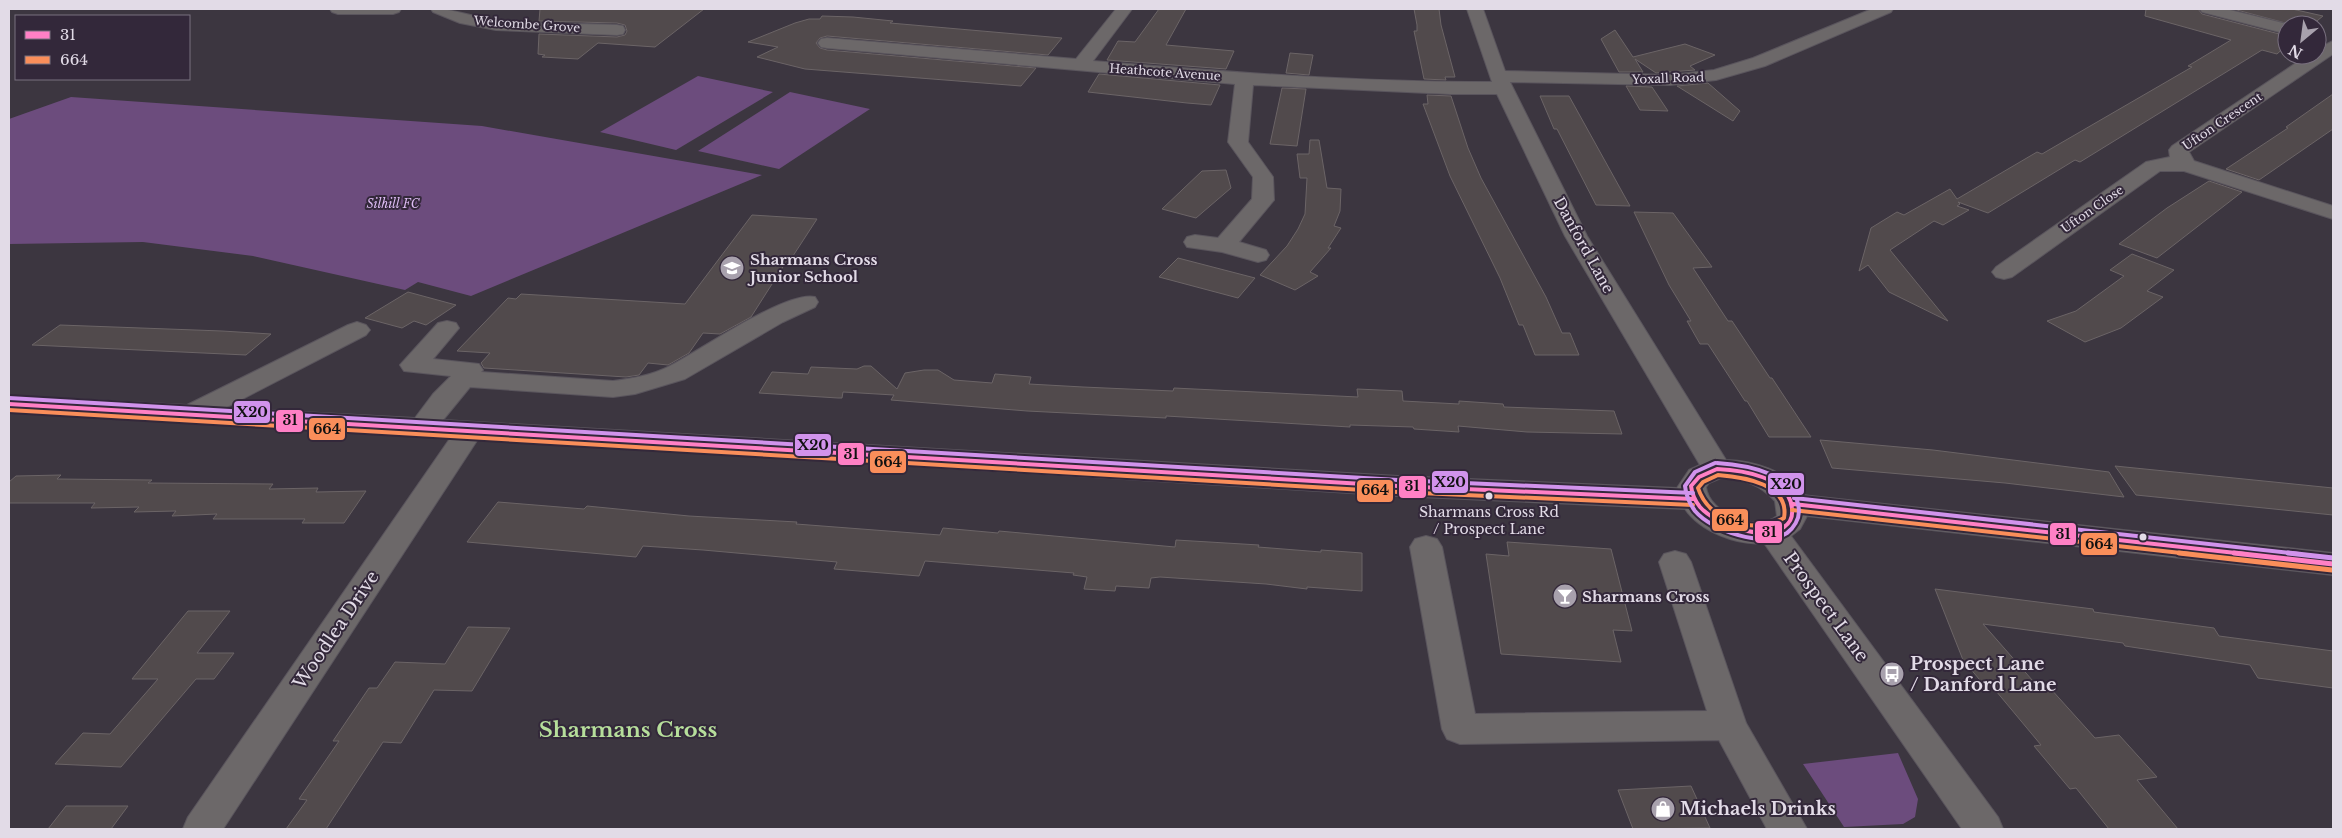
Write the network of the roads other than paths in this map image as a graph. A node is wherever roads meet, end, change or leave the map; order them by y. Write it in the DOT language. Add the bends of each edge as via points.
graph roads {
  1 [pos="338,9"];
  2 [pos="393,9"];
  3 [pos="439,9"];
  4 [pos="1124,9"];
  5 [pos="1475,9"];
  6 [pos="1885,9"];
  7 [pos="2208,9"];
  8 [pos="2277,26"];
  9 [pos="617,30"];
  10 [pos="828,43"];
  11 [pos="2333,46"];
  12 [pos="1080,66"];
  13 [pos="1246,79"];
  14 [pos="1501,82"];
  15 [pos="2187,165"];
  16 [pos="2333,213"];
  17 [pos="1195,242"];
  18 [pos="1224,245"];
  19 [pos="1258,255"];
  20 [pos="2004,272"];
  21 [pos="806,302"];
  22 [pos="447,328"];
  23 [pos="357,330"];
  24 [pos="463,379"];
  25 [pos="9,404"];
  26 [pos="192,414"];
  27 [pos="423,426"];
  28 [pos="469,430"];
  29 [pos="1717,469"];
  30 [pos="1693,500"];
  31 [pos="1793,504"];
  32 [pos="1772,532"];
  33 [pos="1426,547"];
  34 [pos="1675,562"];
  35 [pos="2333,564"];
  36 [pos="1729,725"];
  37 [pos="202,829"];
  38 [pos="1788,829"];
  39 [pos="1984,829"];
  1 -- 2 [label="street"];
  3 -- 9 [label="street, Welcombe Grove" via="466,20 496,25"];
  4 -- 12 [label="street"];
  5 -- 14 [label="street, Danford Lane"];
  6 -- 14 [label="street, Yoxall Road" via="1716,76 1670,80"];
  7 -- 8 [label="street"];
  10 -- 12 [label="street, Heathcote Avenue"];
  11 -- 15 [label="street, Ufton Crescent" via="2179,150 2180,158"];
  12 -- 13 [label="street, Heathcote Avenue"];
  13 -- 14 [label="street, Heathcote Avenue" via="1450,88"];
  13 -- 18 [label="street" via="1238,142 1263,177 1263,200"];
  14 -- 29 [label="street, Danford Lane" via="1576,236"];
  15 -- 16 [label="street, Ufton Crescent"];
  15 -- 20 [label="street, Ufton Close" via="2166,163 2153,166"];
  17 -- 18 [label="street"];
  18 -- 19 [label="street"];
  21 -- 24 [label="street" via="676,373 635,386 612,390"];
  22 -- 24 [label="street" via="414,365 470,370"];
  23 -- 26 [label="street"];
  24 -- 27 [label="street"];
  25 -- 26 [label="street"];
  26 -- 27 [label="street"];
  27 -- 28 [label="street"];
  28 -- 30 [label="street" via="1398,486"];
  28 -- 37 [label="street, Woodlea Drive"];
  29 -- 30 [label="street" via="1694,479 1690,488"];
  29 -- 31 [label="street" via="1734,469 1768,480 1782,489"];
  30 -- 32 [label="street" via="1710,518 1726,526 1755,533"];
  31 -- 32 [label="street" via="1791,522"];
  31 -- 35 [label="street"];
  32 -- 39 [label="street, Prospect Lane"];
  33 -- 36 [label="street" via="1460,729"];
  34 -- 36 [label="street"];
  36 -- 38 [label="street"];
}
